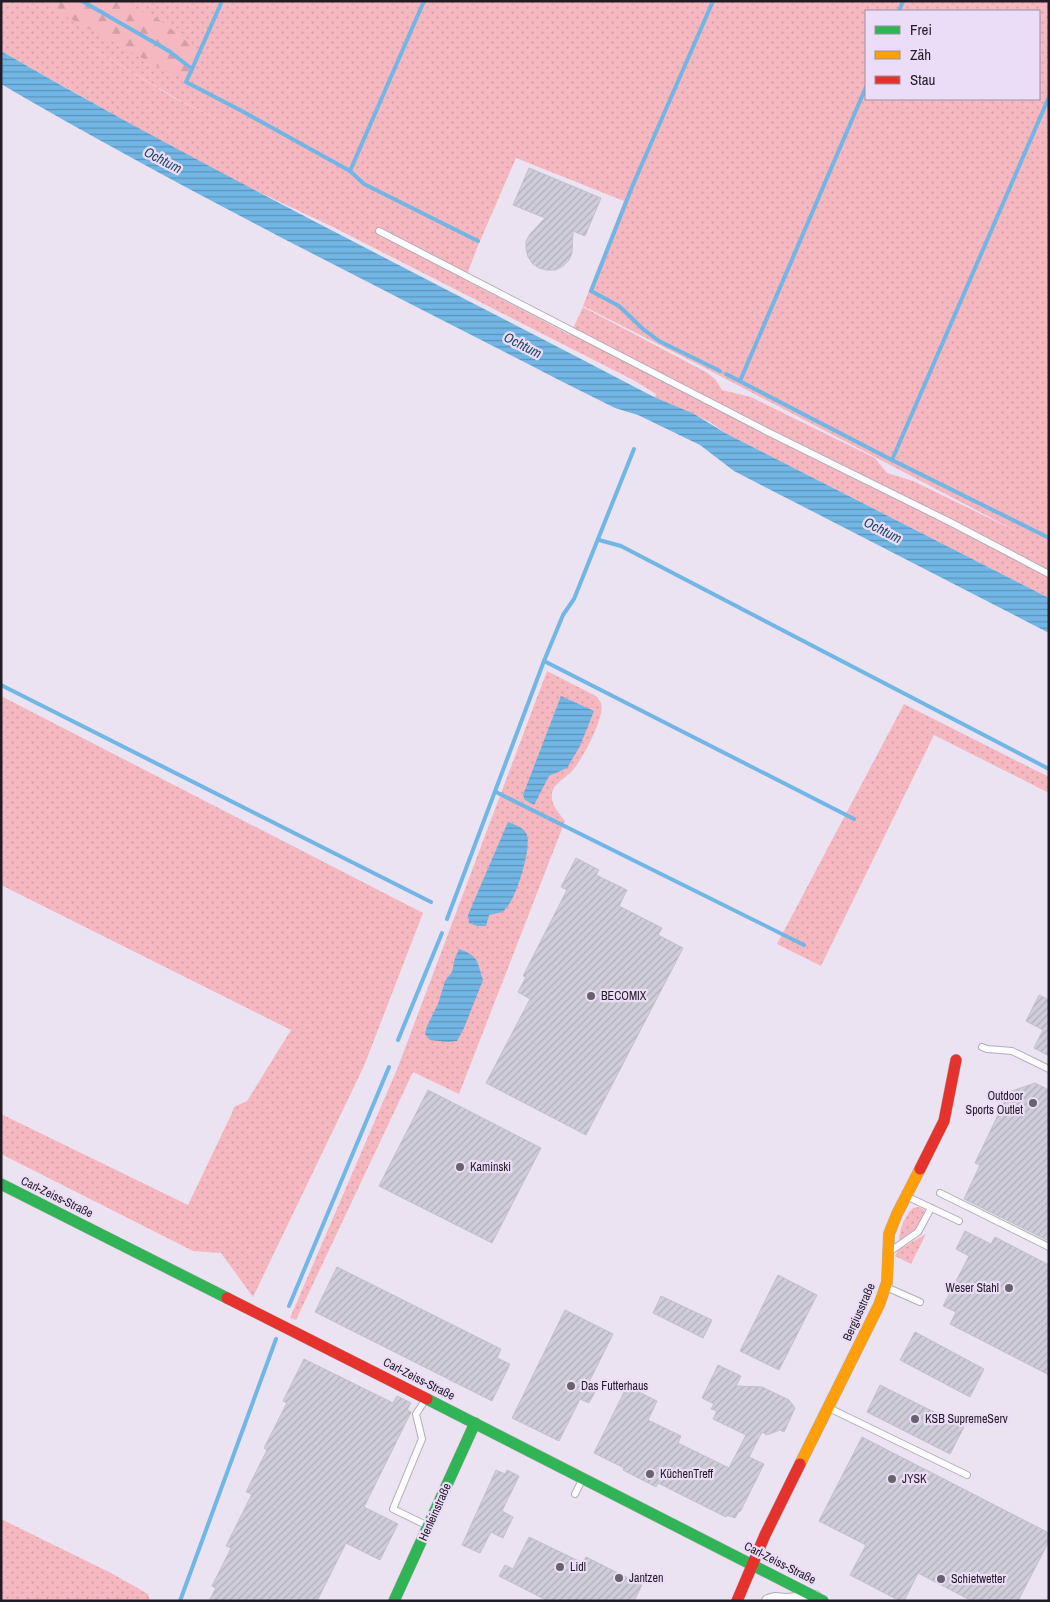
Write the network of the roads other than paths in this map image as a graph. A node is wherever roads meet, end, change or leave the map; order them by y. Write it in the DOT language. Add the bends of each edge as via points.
graph roads {
  1 [pos="379,231"];
  2 [pos="1049,574"];
  3 [pos="982,1047"];
  4 [pos="956,1060"];
  5 [pos="1049,1070"];
  6 [pos="1,1184"];
  7 [pos="940,1193"];
  8 [pos="906,1196"];
  9 [pos="930,1208"];
  10 [pos="960,1221"];
  11 [pos="1049,1247"];
  12 [pos="889,1252"];
  13 [pos="885,1287"];
  14 [pos="920,1302"];
  15 [pos="426,1398"];
  16 [pos="828,1407"];
  17 [pos="475,1422"];
  18 [pos="967,1475"];
  19 [pos="583,1478"];
  20 [pos="575,1494"];
  21 [pos="428,1527"];
  22 [pos="753,1565"];
  23 [pos="820,1599"];
  24 [pos="394,1601"];
  25 [pos="737,1601"];
  26 [pos="768,1601"];
  1 -- 2 [label="lane"];
  3 -- 5 [label="lane" via="1012,1051"];
  4 -- 8 [label="main road, Bergiusstraße" via="944,1122"];
  6 -- 15 [label="main road, Carl-Zeiss-Straße"];
  7 -- 11 [label="lane"];
  8 -- 9 [label="lane"];
  8 -- 12 [label="main road, Bergiusstraße" via="889,1234"];
  9 -- 10 [label="lane"];
  9 -- 12 [label="lane" via="918,1232"];
  12 -- 13 [label="main road, Bergiusstraße"];
  13 -- 14 [label="lane"];
  13 -- 16 [label="main road, Bergiusstraße"];
  15 -- 17 [label="main road, Carl-Zeiss-Straße"];
  15 -- 21 [label="lane" via="416,1414 422,1439 393,1509"];
  16 -- 18 [label="lane"];
  16 -- 22 [label="main road, Bergiusstraße"];
  17 -- 19 [label="main road, Carl-Zeiss-Straße"];
  17 -- 21 [label="main road, Henleinstraße"];
  19 -- 20 [label="lane"];
  19 -- 22 [label="main road, Carl-Zeiss-Straße"];
  21 -- 24 [label="main road, Henleinstraße" via="405,1588"];
  22 -- 23 [label="main road, Carl-Zeiss-Straße"];
  22 -- 25 [label="main road"];
  23 -- 26 [label="street"];
}
